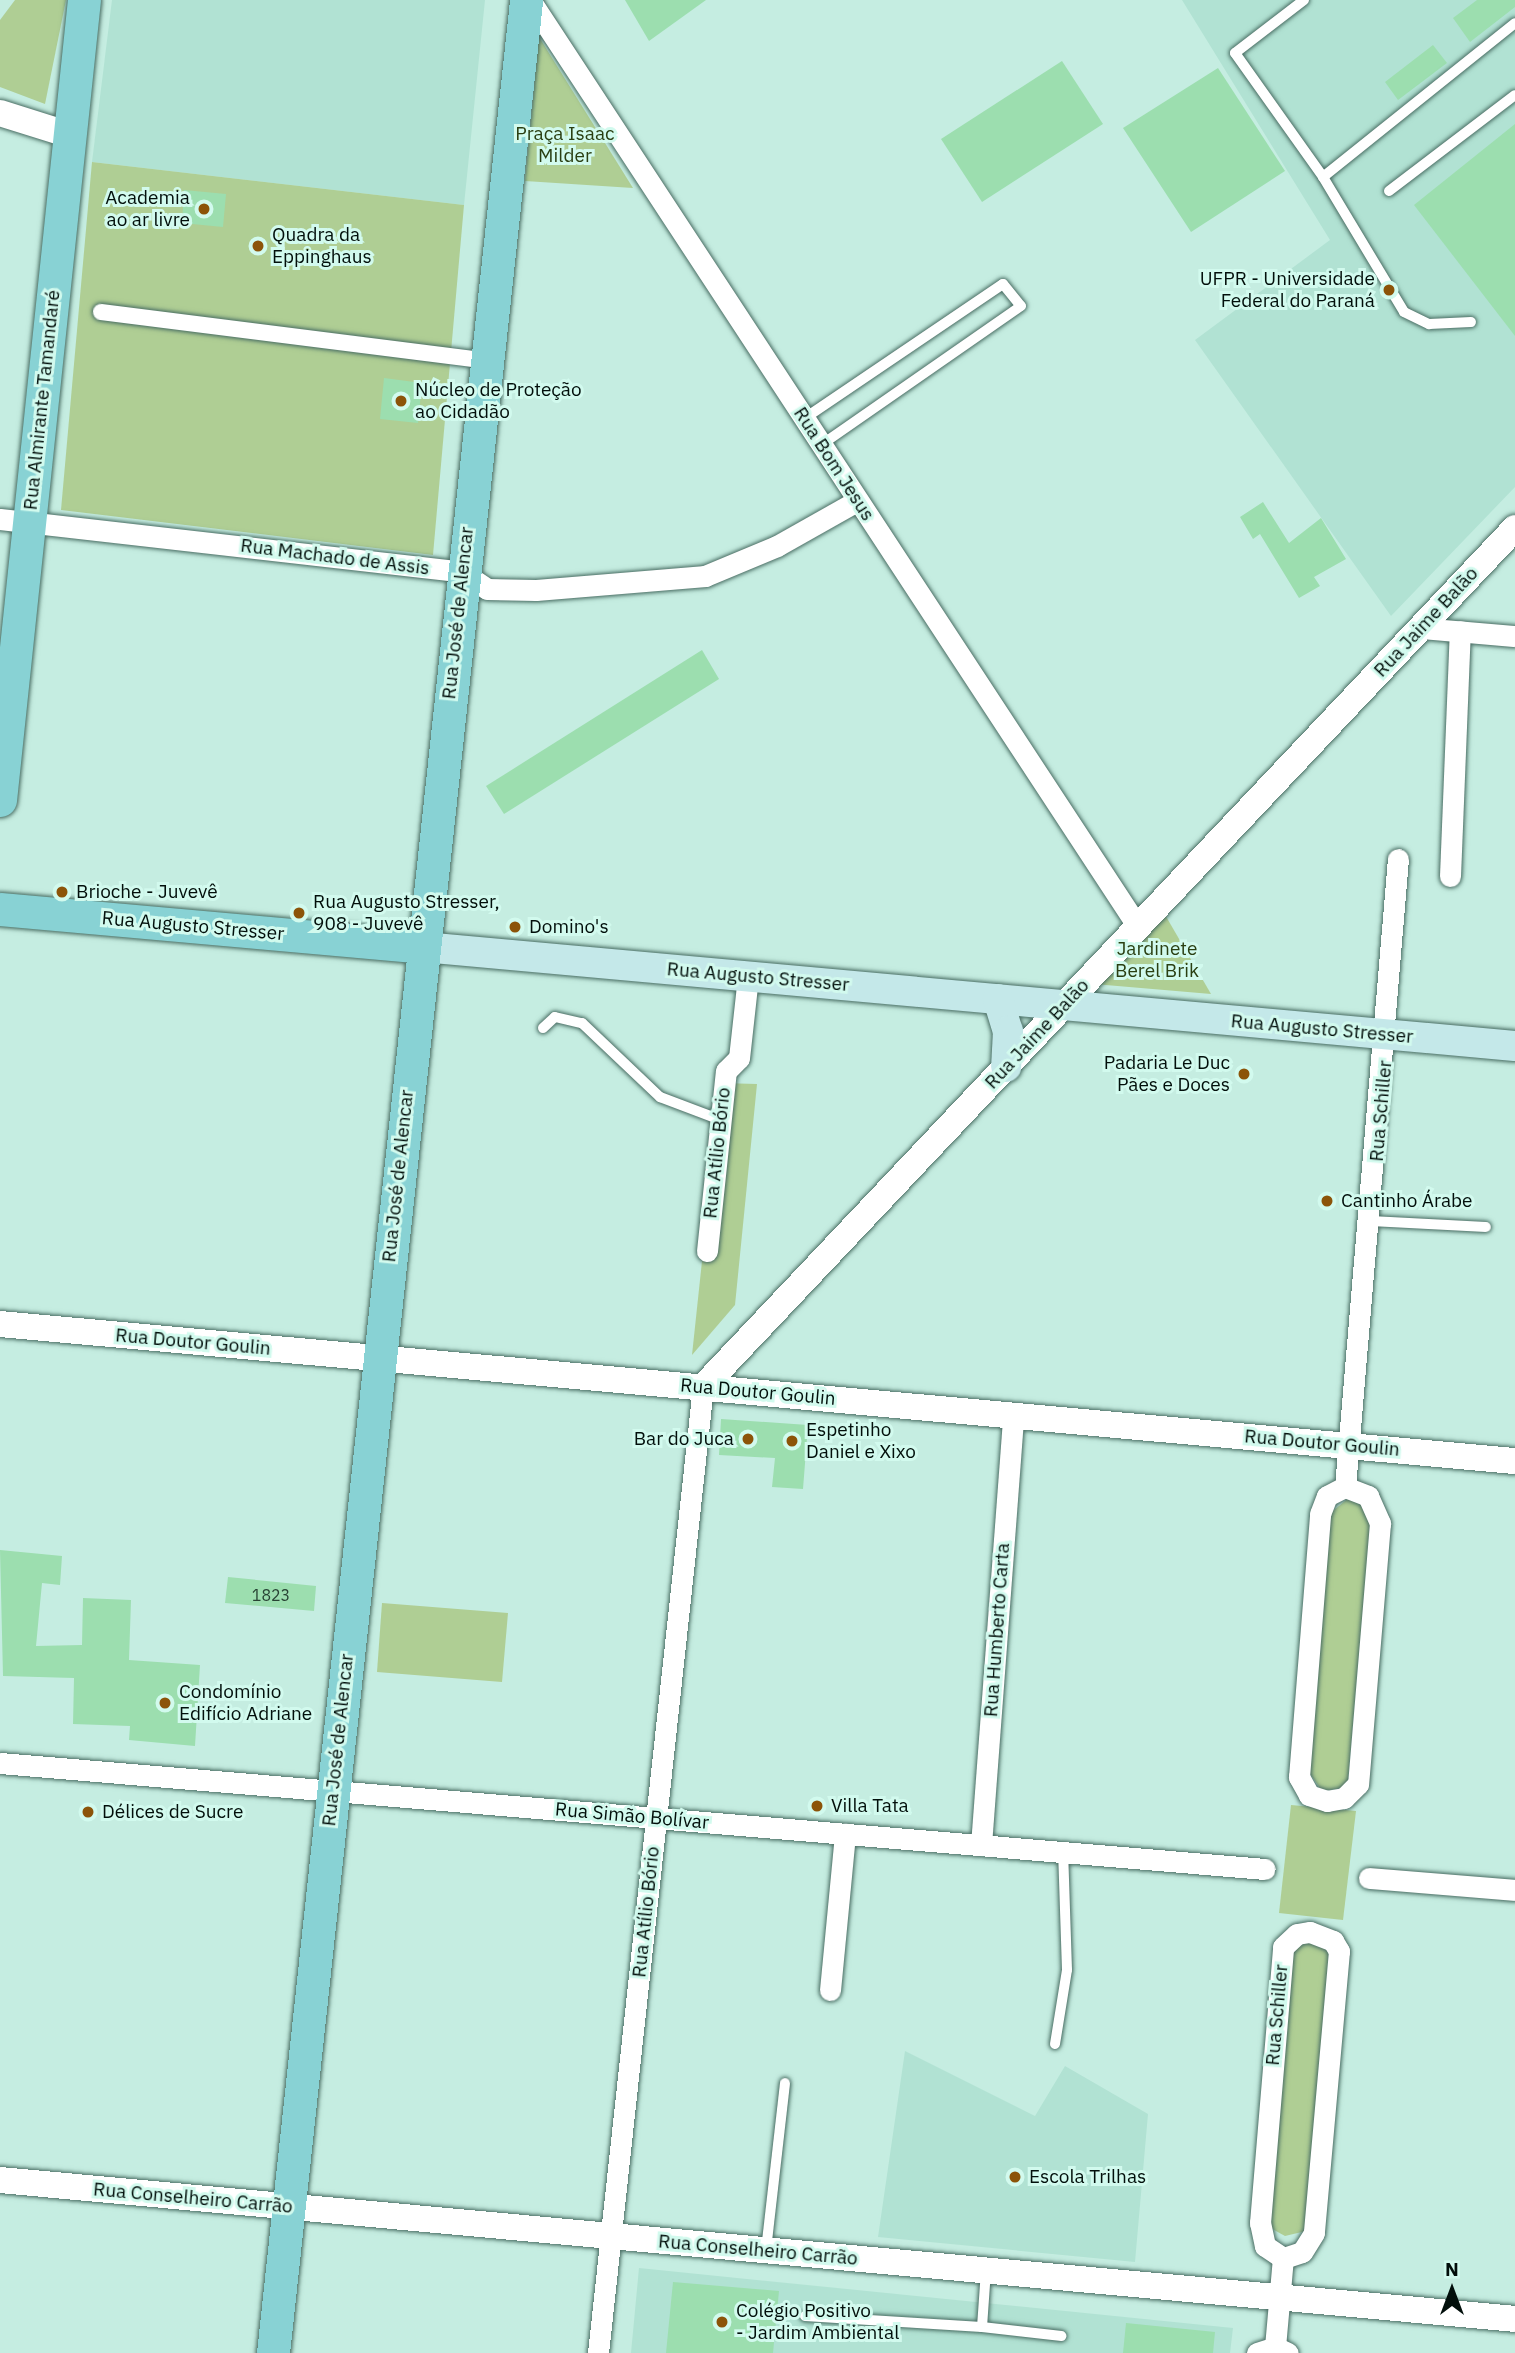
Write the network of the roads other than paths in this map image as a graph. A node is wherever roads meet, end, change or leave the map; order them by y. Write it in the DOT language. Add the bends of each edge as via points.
graph roads {
  1 [pos="528,0"];
  2 [pos="1304,0"];
  3 [pos="82,1"];
  4 [pos="1515,23"];
  5 [pos="1515,95"];
  6 [pos="0,113"];
  7 [pos="69,135"];
  8 [pos="1323,177"];
  9 [pos="1388,191"];
  10 [pos="101,312"];
  11 [pos="1471,322"];
  12 [pos="487,361"];
  13 [pos="805,418"];
  14 [pos="821,445"];
  15 [pos="857,500"];
  16 [pos="15,520"];
  17 [pos="1515,528"];
  18 [pos="462,572"];
  19 [pos="1420,628"];
  20 [pos="1460,632"];
  21 [pos="1515,636"];
  22 [pos="0,800"];
  23 [pos="1398,859"];
  24 [pos="1450,876"];
  25 [pos="0,909"];
  26 [pos="1138,927"];
  27 [pos="423,947"];
  28 [pos="748,976"];
  29 [pos="998,999"];
  30 [pos="1064,1005"];
  31 [pos="543,1028"];
  32 [pos="1388,1035"];
  33 [pos="1515,1046"];
  34 [pos="1006,1067"];
  35 [pos="721,1120"];
  36 [pos="1371,1221"];
  37 [pos="1486,1227"];
  38 [pos="707,1251"];
  39 [pos="0,1324"];
  40 [pos="379,1358"];
  41 [pos="703,1387"];
  42 [pos="1013,1416"];
  43 [pos="1349,1446"];
  44 [pos="1515,1461"];
  45 [pos="1345,1487"];
  46 [pos="0,1763"];
  47 [pos="333,1791"];
  48 [pos="656,1818"];
  49 [pos="845,1834"];
  50 [pos="981,1845"];
  51 [pos="1063,1852"];
  52 [pos="1265,1869"];
  53 [pos="1369,1878"];
  54 [pos="1515,1889"];
  55 [pos="830,1990"];
  56 [pos="1055,2044"];
  57 [pos="785,2083"];
  58 [pos="0,2180"];
  59 [pos="289,2207"];
  60 [pos="611,2236"];
  61 [pos="766,2250"];
  62 [pos="1283,2258"];
  63 [pos="986,2270"];
  64 [pos="1279,2297"];
  65 [pos="805,2316"];
  66 [pos="1515,2319"];
  67 [pos="982,2327"];
  68 [pos="1061,2336"];
  69 [pos="1273,2351"];
  70 [pos="273,2353"];
  71 [pos="598,2353"];
  1 -- 12 [label="main road, Rua José de Alencar"];
  1 -- 13 [label="street, Rua Bom Jesus"];
  2 -- 8 [label="lane" via="1235,53"];
  3 -- 7 [label="main road, Rua Almirante Tamandaré"];
  4 -- 8 [label="lane"];
  5 -- 9 [label="lane"];
  6 -- 7 [label="street"];
  7 -- 16 [label="main road, Rua Almirante Tamandaré"];
  8 -- 11 [label="lane" via="1404,312 1429,324"];
  10 -- 12 [label="street"];
  12 -- 18 [label="main road, Rua José de Alencar"];
  13 -- 14 [label="street, Rua Bom Jesus"];
  13 -- 14 [label="lane" via="1003,284 1021,306"];
  14 -- 15 [label="street, Rua Bom Jesus"];
  15 -- 18 [label="street, Rua Machado de Assis" via="778,546 705,576 521,590 487,589"];
  15 -- 26 [label="street, Rua Bom Jesus"];
  16 -- 18 [label="street, Rua Machado de Assis"];
  16 -- 22 [label="main road, Rua Almirante Tamandaré"];
  17 -- 19 [label="street, Rua Jaime Balão"];
  18 -- 27 [label="main road, Rua José de Alencar"];
  19 -- 20 [label="street"];
  19 -- 26 [label="street, Rua Jaime Balão"];
  20 -- 21 [label="street"];
  20 -- 24 [label="street"];
  23 -- 32 [label="street, Rua Schiller"];
  25 -- 27 [label="main road, Rua Augusto Stresser"];
  26 -- 30 [label="street, Rua Jaime Balão"];
  27 -- 28 [label="main road, Rua Augusto Stresser"];
  27 -- 40 [label="main road, Rua José de Alencar"];
  28 -- 29 [label="main road, Rua Augusto Stresser"];
  28 -- 35 [label="street, Rua Atílio Bório" via="739,1058 726,1070"];
  29 -- 30 [label="main road, Rua Augusto Stresser"];
  29 -- 34 [label="main road" via="1008,1031"];
  30 -- 32 [label="main road, Rua Augusto Stresser"];
  30 -- 34 [label="street, Rua Jaime Balão"];
  31 -- 35 [label="lane" via="555,1017 582,1023 660,1097"];
  32 -- 33 [label="main road, Rua Augusto Stresser"];
  32 -- 36 [label="street, Rua Schiller"];
  34 -- 41 [label="street, Rua Jaime Balão"];
  35 -- 38 [label="street, Rua Atílio Bório"];
  36 -- 37 [label="lane"];
  36 -- 43 [label="street, Rua Schiller"];
  39 -- 40 [label="street, Rua Doutor Goulin"];
  40 -- 41 [label="street, Rua Doutor Goulin"];
  40 -- 47 [label="main road, Rua José de Alencar"];
  41 -- 42 [label="street, Rua Doutor Goulin"];
  41 -- 48 [label="street, Rua Atílio Bório"];
  42 -- 43 [label="street, Rua Doutor Goulin"];
  42 -- 50 [label="street, Rua Humberto Carta"];
  43 -- 44 [label="street, Rua Doutor Goulin"];
  43 -- 45 [label="street, Rua Schiller"];
  45 -- 45 [label="street" via="1327,1496 1320,1514 1299,1777 1309,1795 1327,1801 1344,1798 1358,1784 1380,1522 1368,1496"];
  46 -- 47 [label="street, Rua Simão Bolívar"];
  47 -- 48 [label="street, Rua Simão Bolívar"];
  47 -- 59 [label="main road, Rua José de Alencar"];
  48 -- 49 [label="street, Rua Simão Bolívar"];
  48 -- 60 [label="street, Rua Atílio Bório"];
  49 -- 50 [label="street, Rua Simão Bolívar"];
  49 -- 55 [label="street"];
  50 -- 51 [label="street, Rua Simão Bolívar"];
  51 -- 52 [label="street, Rua Simão Bolívar"];
  51 -- 56 [label="lane" via="1067,1956"];
  53 -- 54 [label="street"];
  57 -- 61 [label="lane"];
  58 -- 59 [label="street, Rua Conselheiro Carrão"];
  59 -- 60 [label="street, Rua Conselheiro Carrão"];
  59 -- 70 [label="main road, Rua José de Alencar"];
  60 -- 61 [label="street, Rua Conselheiro Carrão"];
  60 -- 71 [label="street, Rua Atílio Bório"];
  61 -- 63 [label="street, Rua Conselheiro Carrão"];
  62 -- 62 [label="street, Rua Schiller" via="1302,2252 1314,2233 1339,1951 1333,1941 1310,1932 1297,1934 1283,1947 1260,2222 1265,2245"];
  62 -- 64 [label="street"];
  63 -- 64 [label="street, Rua Conselheiro Carrão"];
  63 -- 67 [label="lane"];
  64 -- 66 [label="street, Rua Conselheiro Carrão"];
  64 -- 69 [label="street"];
  65 -- 67 [label="lane"];
  67 -- 68 [label="lane"];
}
